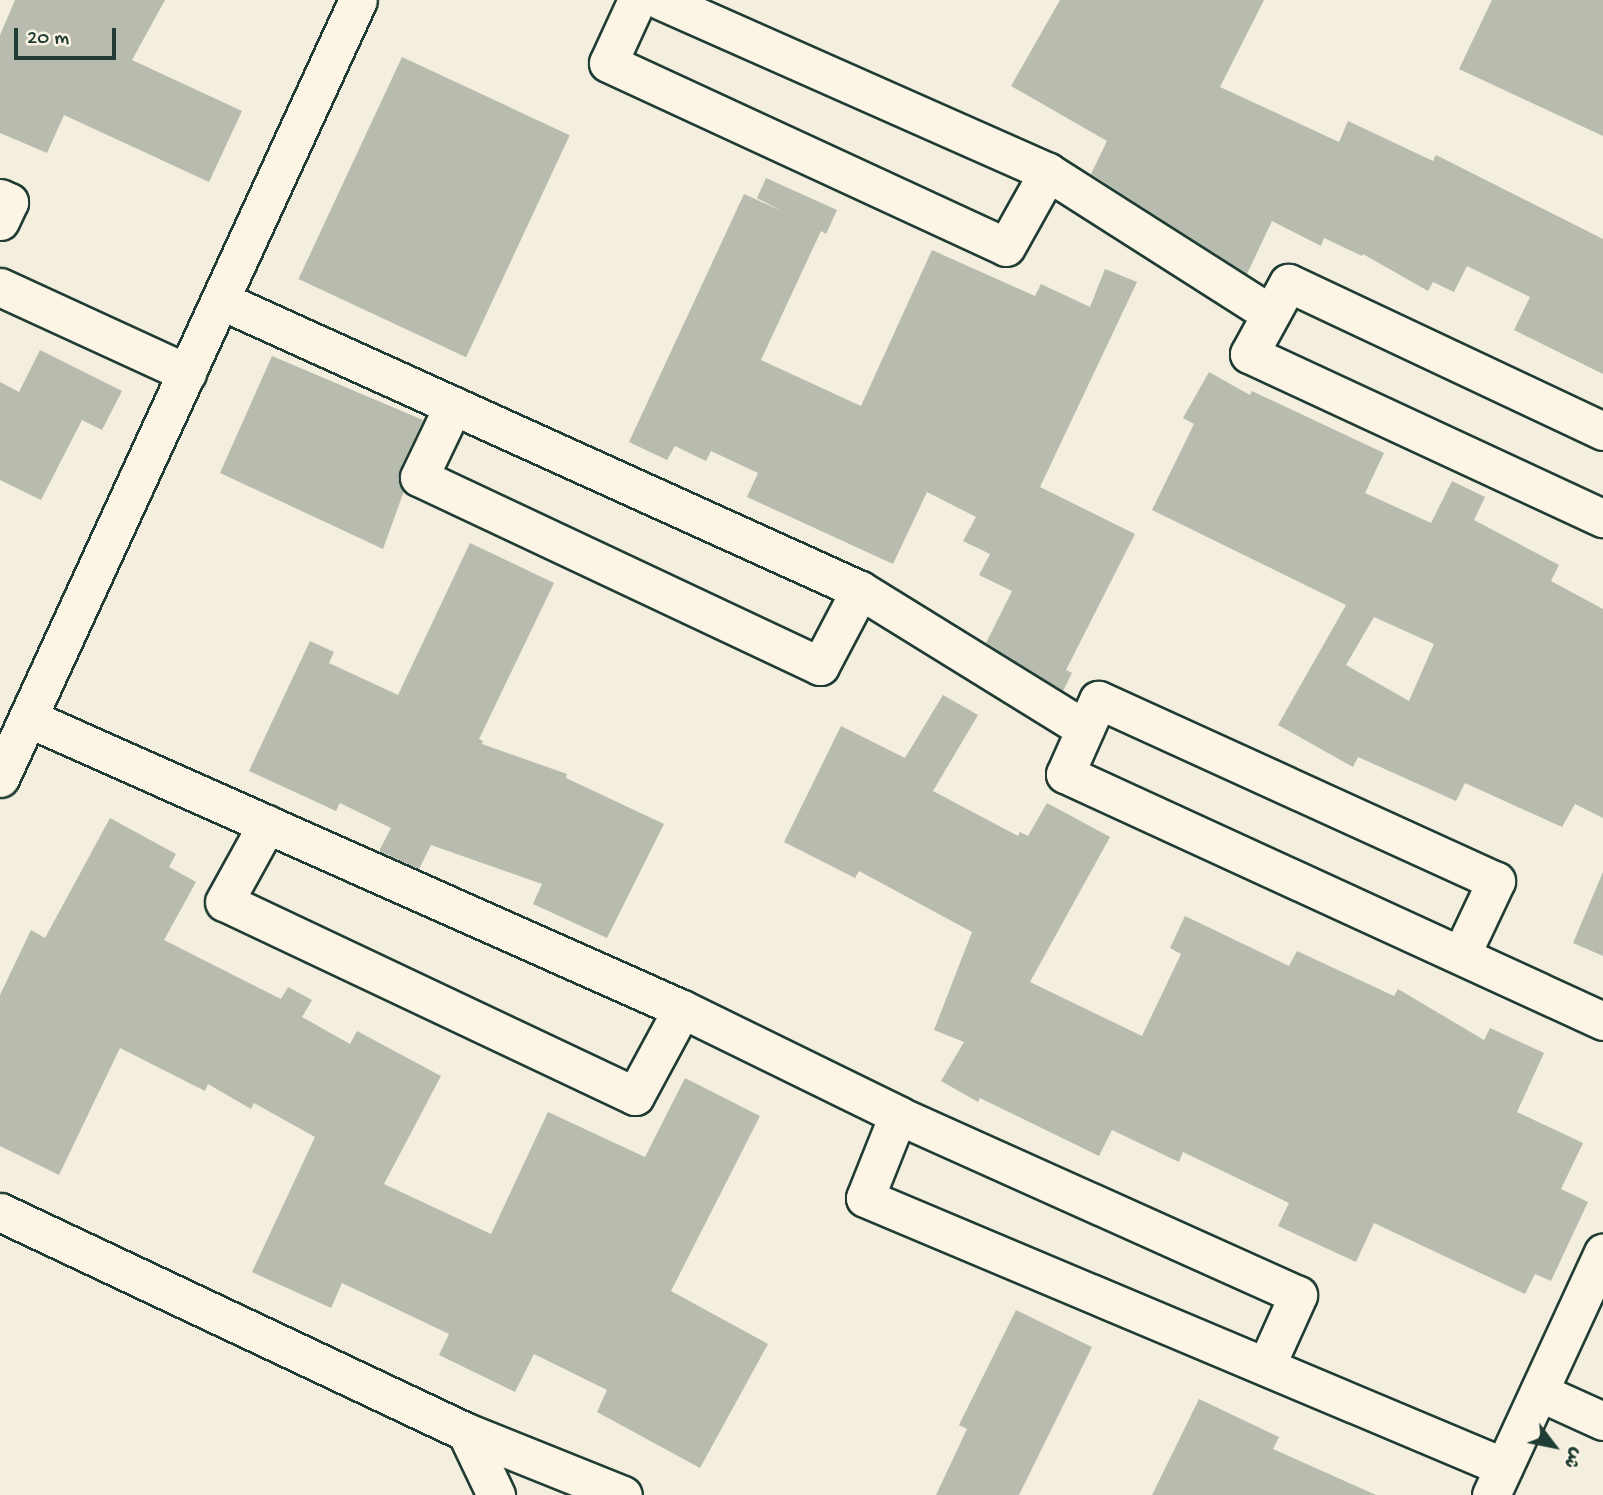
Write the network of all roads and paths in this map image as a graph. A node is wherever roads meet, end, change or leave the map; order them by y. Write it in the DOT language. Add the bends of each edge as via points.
graph roads {
  1 [pos="358,0"];
  2 [pos="637,0"];
  3 [pos="660,0"];
  4 [pos="1048,172"];
  5 [pos="0,198"];
  6 [pos="0,220"];
  7 [pos="0,287"];
  8 [pos="220,300"];
  9 [pos="1271,314"];
  10 [pos="187,373"];
  11 [pos="453,406"];
  12 [pos="1603,430"];
  13 [pos="1603,518"];
  14 [pos="860,590"];
  15 [pos="28,718"];
  16 [pos="1085,729"];
  17 [pos="0,778"];
  18 [pos="267,824"];
  19 [pos="1461,955"];
  20 [pos="682,1009"];
  21 [pos="1603,1021"];
  22 [pos="898,1115"];
  23 [pos="0,1212"];
  24 [pos="1603,1253"];
  25 [pos="1266,1366"];
  26 [pos="1539,1392"];
  27 [pos="1603,1421"];
  28 [pos="466,1432"];
  29 [pos="1498,1481"];
  30 [pos="597,1491"];
  31 [pos="496,1495"];
  1 -- 8 [label="street"];
  2 -- 4 [label="street" via="608,63 1006,247"];
  3 -- 4 [label="street"];
  4 -- 9 [label="street"];
  5 -- 6 [label="street" via="9,202"];
  7 -- 10 [label="street"];
  8 -- 10 [label="street"];
  8 -- 11 [label="street"];
  9 -- 12 [label="street" via="1288,283"];
  9 -- 13 [label="street" via="1249,354"];
  10 -- 15 [label="street"];
  11 -- 14 [label="street"];
  11 -- 14 [label="street" via="419,477 820,666"];
  14 -- 16 [label="street"];
  15 -- 17 [label="street"];
  15 -- 18 [label="street"];
  16 -- 19 [label="street" via="1065,774"];
  16 -- 19 [label="street" via="1098,700 1496,881"];
  18 -- 20 [label="street"];
  18 -- 20 [label="street" via="224,902 635,1096"];
  19 -- 21 [label="street"];
  20 -- 22 [label="street"];
  22 -- 25 [label="street" via="1298,1295"];
  22 -- 25 [label="street" via="865,1198"];
  23 -- 28 [label="street"];
  24 -- 26 [label="street"];
  25 -- 29 [label="street"];
  26 -- 27 [label="street"];
  26 -- 29 [label="street"];
  28 -- 30 [label="street"];
  28 -- 31 [label="street"];
}
